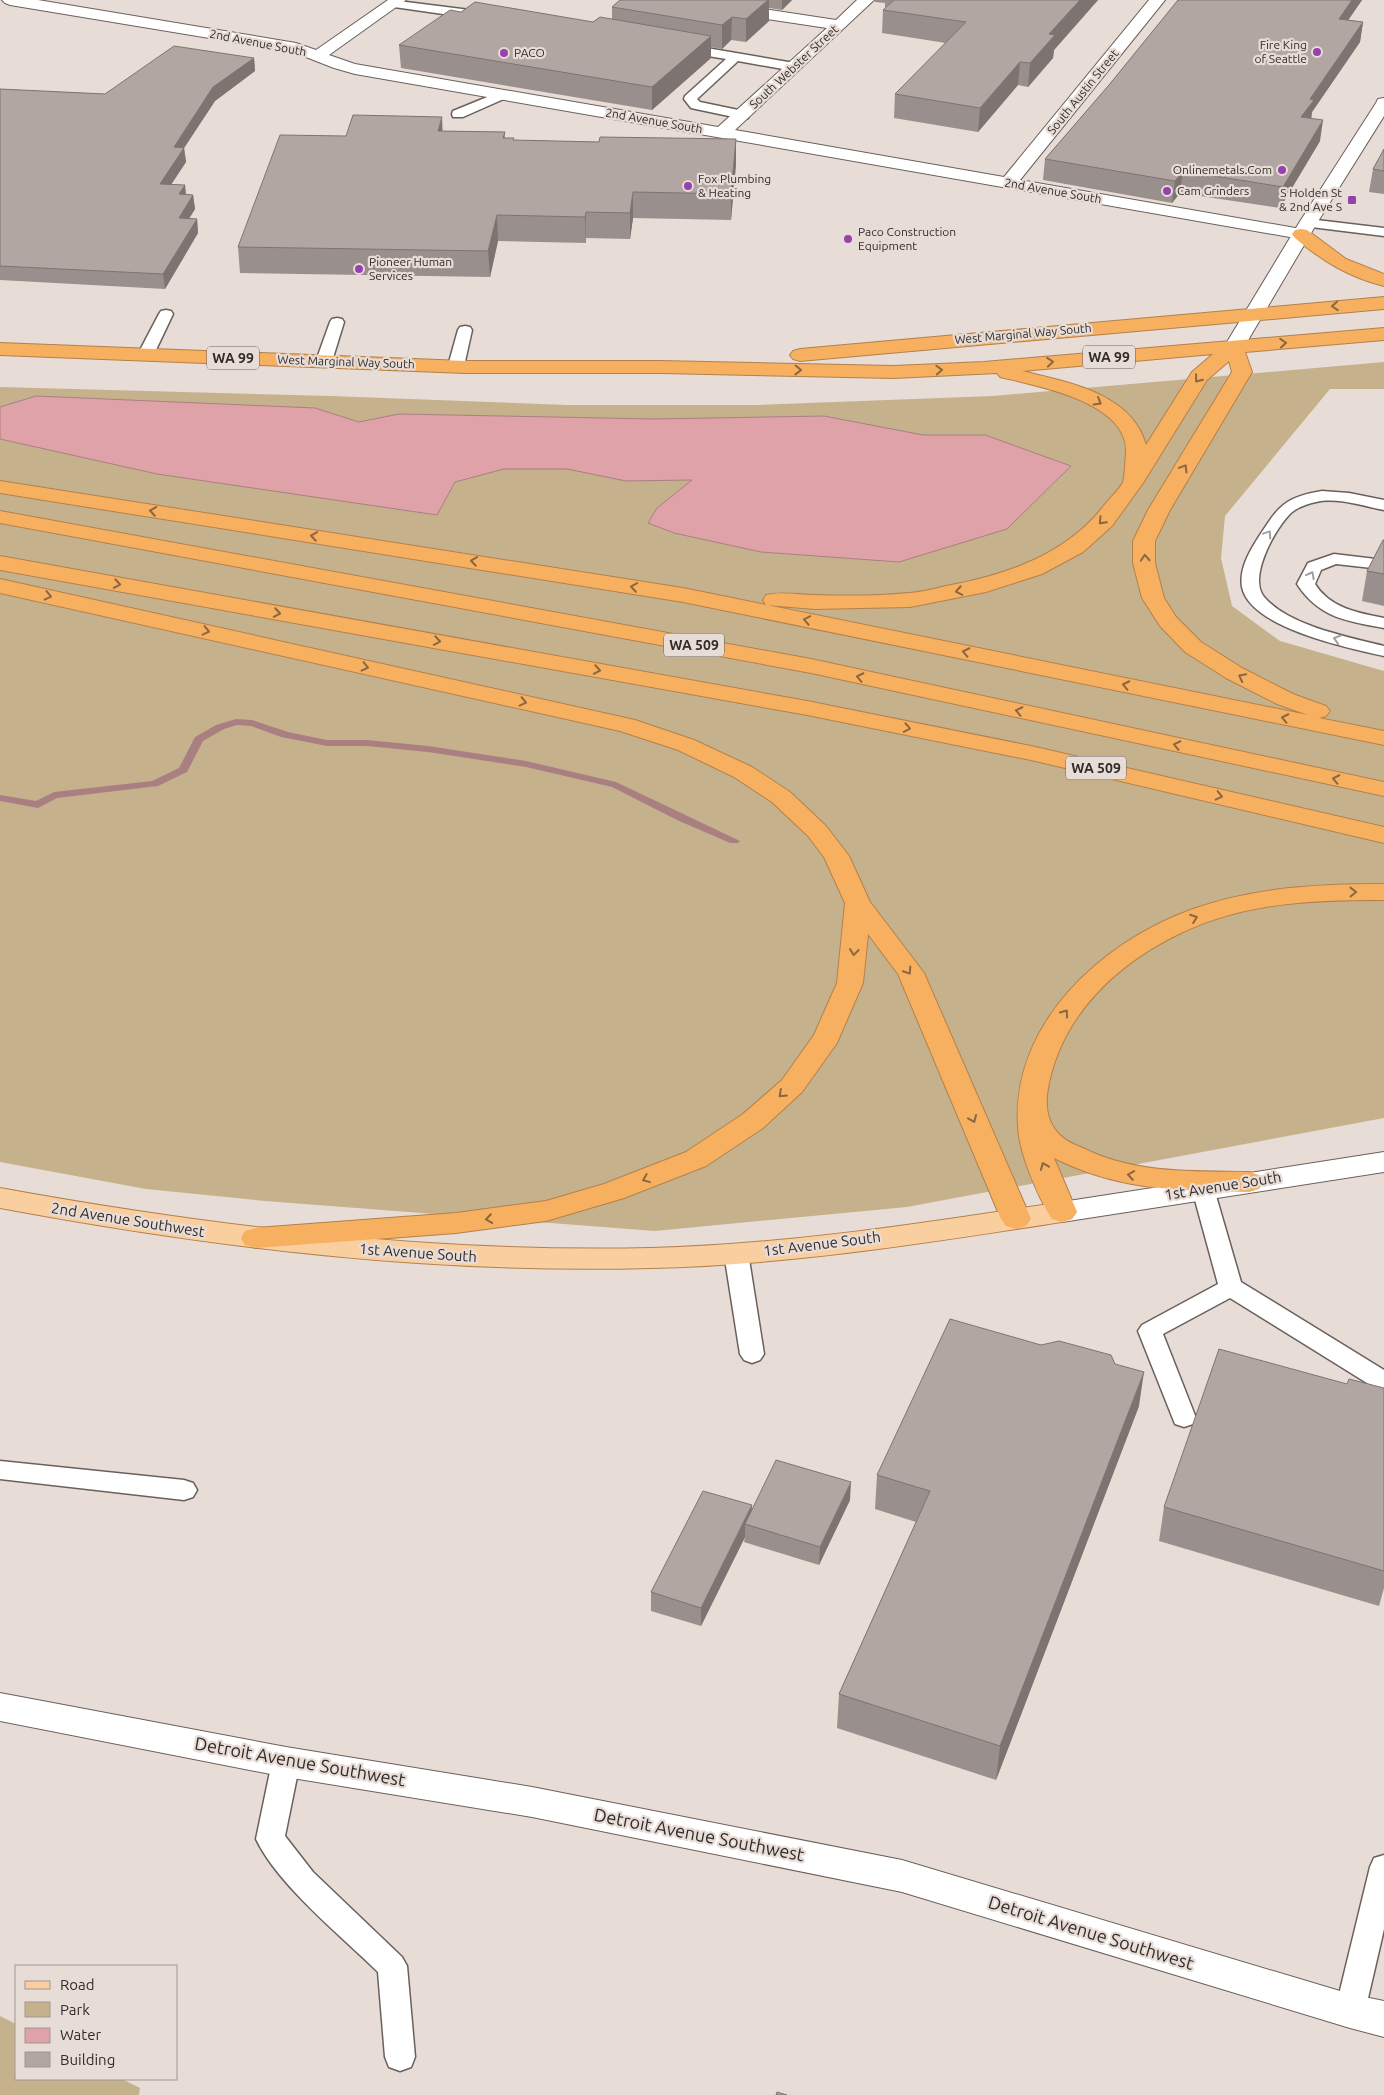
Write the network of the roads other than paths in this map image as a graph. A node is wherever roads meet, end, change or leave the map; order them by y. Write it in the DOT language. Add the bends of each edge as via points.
graph roads {
  1 [pos="10,0"];
  2 [pos="672,0"];
  3 [pos="866,0"];
  4 [pos="1157,0"];
  5 [pos="396,1"];
  6 [pos="493,17"];
  7 [pos="840,25"];
  8 [pos="669,46"];
  9 [pos="319,55"];
  10 [pos="735,57"];
  11 [pos="794,67"];
  12 [pos="502,95"];
  13 [pos="1384,103"];
  14 [pos="458,114"];
  15 [pos="743,115"];
  16 [pos="722,133"];
  17 [pos="1008,183"];
  18 [pos="1304,228"];
  19 [pos="1384,232"];
  20 [pos="1384,280"];
  21 [pos="1384,303"];
  22 [pos="1254,313"];
  23 [pos="166,314"];
  24 [pos="337,322"];
  25 [pos="465,330"];
  26 [pos="1384,334"];
  27 [pos="1234,347"];
  28 [pos="0,349"];
  29 [pos="146,354"];
  30 [pos="324,361"];
  31 [pos="456,366"];
  32 [pos="661,367"];
  33 [pos="984,368"];
  34 [pos="1132,483"];
  35 [pos="0,487"];
  36 [pos="1384,505"];
  37 [pos="0,517"];
  38 [pos="0,563"];
  39 [pos="1381,564"];
  40 [pos="0,586"];
  41 [pos="683,595"];
  42 [pos="1384,623"];
  43 [pos="1384,651"];
  44 [pos="1384,737"];
  45 [pos="1384,789"];
  46 [pos="1384,835"];
  47 [pos="1384,892"];
  48 [pos="858,904"];
  49 [pos="1032,1111"];
  50 [pos="1384,1162"];
  51 [pos="1249,1182"];
  52 [pos="1203,1189"];
  53 [pos="0,1198"];
  54 [pos="1062,1212"];
  55 [pos="1016,1219"];
  56 [pos="256,1238"];
  57 [pos="736,1253"];
  58 [pos="1231,1287"];
  59 [pos="752,1354"];
  60 [pos="1384,1382"];
  61 [pos="1184,1418"];
  62 [pos="0,1470"];
  63 [pos="184,1490"];
  64 [pos="0,1707"];
  65 [pos="286,1762"];
  66 [pos="1384,1868"];
  67 [pos="1350,2011"];
  68 [pos="1384,2019"];
  69 [pos="400,2057"];
  1 -- 9 [label="street, 2nd Avenue South" via="296,48"];
  2 -- 7 [label="street"];
  3 -- 7 [label="street, South Webster Street"];
  4 -- 17 [label="street, South Austin Street"];
  5 -- 6 [label="lane"];
  5 -- 9 [label="street"];
  7 -- 11 [label="street, South Webster Street"];
  8 -- 10 [label="lane"];
  9 -- 12 [label="street, 2nd Avenue South" via="340,66"];
  10 -- 11 [label="lane"];
  10 -- 15 [label="lane" via="690,99 696,105"];
  11 -- 15 [label="street, South Webster Street"];
  12 -- 14 [label="lane"];
  12 -- 16 [label="street, 2nd Avenue South"];
  13 -- 18 [label="street"];
  15 -- 16 [label="street, South Webster Street"];
  16 -- 17 [label="street, 2nd Avenue South"];
  17 -- 18 [label="street, 2nd Avenue South"];
  18 -- 19 [label="lane"];
  18 -- 20 [label="highway" via="1319,250 1343,266"];
  18 -- 22 [label="street"];
  21 -- 22 [label="highway, West Marginal Way South, one-way"];
  22 -- 27 [label="street"];
  22 -- 32 [label="highway, West Marginal Way South"];
  23 -- 29 [label="lane"];
  24 -- 30 [label="lane"];
  25 -- 31 [label="lane"];
  27 -- 26 [label="highway, West Marginal Way South / WA 99, one-way"];
  33 -- 27 [label="highway, West Marginal Way South / WA 99, one-way"];
  27 -- 34 [label="highway, one-way" via="1199,376"];
  44 -- 27 [label="highway, one-way" via="1285,699 1234,672 1193,647 1168,621 1154,598 1144,563 1144,542 1159,510 1242,372"];
  28 -- 29 [label="highway, West Marginal Way South / WA 99"];
  29 -- 30 [label="highway, West Marginal Way South / WA 99"];
  30 -- 31 [label="highway, West Marginal Way South / WA 99"];
  31 -- 32 [label="highway, West Marginal Way South / WA 99"];
  32 -- 33 [label="highway, West Marginal Way South / WA 99, one-way" via="894,372"];
  33 -- 34 [label="highway, WA 99, one-way" via="1067,389 1093,399 1116,414 1130,426 1136,443"];
  34 -- 41 [label="highway, one-way" via="1104,521 1075,547 1034,569 978,587 910,600 815,602"];
  41 -- 35 [label="highway, one-way"];
  43 -- 36 [label="lane, one-way" via="1304,629 1264,608 1249,584 1256,552 1285,509 1318,496"];
  45 -- 37 [label="highway, WA 509, one-way" via="811,666"];
  38 -- 46 [label="highway, WA 509, one-way" via="807,708 1031,753"];
  42 -- 39 [label="lane, one-way" via="1331,608 1315,597 1306,584 1314,567 1334,559"];
  40 -- 48 [label="highway, one-way" via="627,725 686,745 743,772 803,817 836,856"];
  44 -- 41 [label="highway, one-way"];
  49 -- 47 [label="highway, one-way" via="1034,1087 1044,1050 1062,1016 1090,981 1129,950 1173,926 1222,908 1268,898"];
  48 -- 55 [label="highway, one-way" via="911,974"];
  48 -- 56 [label="highway, one-way" via="850,983 827,1037 792,1086 753,1122 696,1159 614,1192 546,1211 456,1223"];
  51 -- 49 [label="highway, one-way" via="1162,1179 1101,1168 1050,1143"];
  54 -- 49 [label="highway, one-way" via="1033,1140"];
  50 -- 51 [label="street, 1st Avenue South"];
  51 -- 52 [label="street, 1st Avenue South"];
  52 -- 54 [label="street, 1st Avenue South"];
  52 -- 58 [label="lane"];
  53 -- 56 [label="main road, 2nd Avenue Southwest" via="155,1226"];
  54 -- 55 [label="main road, 1st Avenue South"];
  55 -- 57 [label="main road, 1st Avenue South"];
  56 -- 57 [label="main road, 1st Avenue South" via="389,1252 510,1258 670,1257"];
  57 -- 59 [label="lane"];
  58 -- 60 [label="lane"];
  58 -- 61 [label="lane" via="1150,1331"];
  62 -- 63 [label="lane"];
  64 -- 65 [label="street, Detroit Avenue Southwest"];
  65 -- 67 [label="street, Detroit Avenue Southwest" via="532,1802 902,1876"];
  65 -- 69 [label="lane" via="270,1839 303,1881 392,1966"];
  66 -- 67 [label="lane"];
  67 -- 68 [label="street, Detroit Avenue Southwest"];
}
